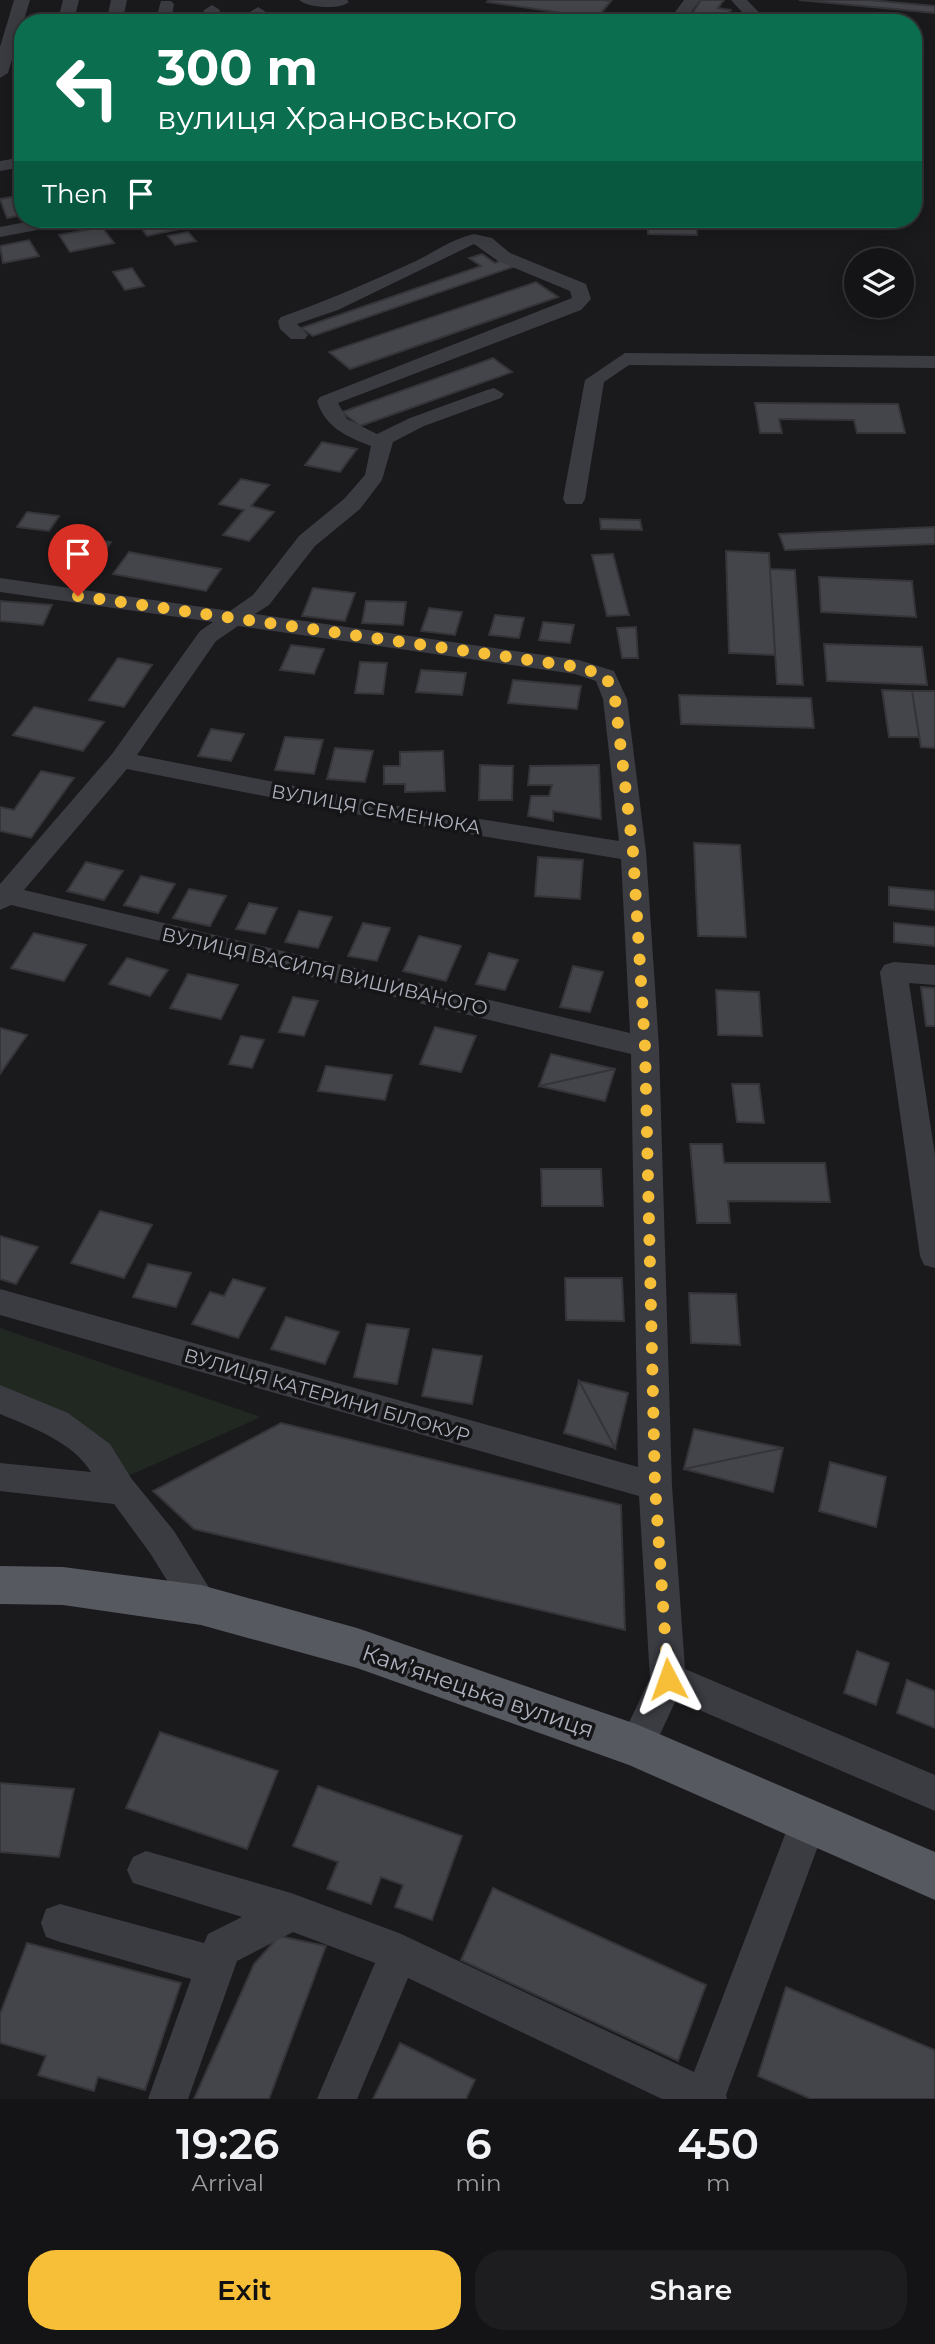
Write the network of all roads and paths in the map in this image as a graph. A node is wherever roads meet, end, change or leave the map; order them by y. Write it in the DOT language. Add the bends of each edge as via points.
graph roads {
  1 [pos="307,0"];
  2 [pos="739,0"];
  3 [pos="341,2"];
  4 [pos="166,4"];
  5 [pos="164,14"];
  6 [pos="752,14"];
  7 [pos="14,27"];
  8 [pos="0,74"];
  9 [pos="21,228"];
  10 [pos="0,232"];
  11 [pos="298,335"];
  12 [pos="935,362"];
  13 [pos="494,394"];
  14 [pos="380,442"];
  15 [pos="574,499"];
  16 [pos="0,585"];
  17 [pos="235,617"];
  18 [pos="121,760"];
  19 [pos="633,852"];
  20 [pos="3,898"];
  21 [pos="935,975"];
  22 [pos="645,1047"];
  23 [pos="935,1256"];
  24 [pos="0,1302"];
  25 [pos="0,1399"];
  26 [pos="0,1477"];
  27 [pos="655,1486"];
  28 [pos="120,1490"];
  29 [pos="0,1585"];
  30 [pos="201,1605"];
  31 [pos="668,1679"];
  32 [pos="636,1746"];
  33 [pos="935,1793"];
  34 [pos="809,1819"];
  35 [pos="146,1870"];
  36 [pos="935,1876"];
  37 [pos="291,1913"];
  38 [pos="60,1923"];
  39 [pos="399,1953"];
  40 [pos="216,1966"];
  41 [pos="168,2099"];
  42 [pos="337,2099"];
  43 [pos="705,2099"];
  1 -- 3 [label="street"];
  2 -- 6 [label="street"];
  4 -- 5 [label="street"];
  7 -- 8 [label="street"];
  9 -- 10 [label="street"];
  11 -- 14 [label="street" via="288,321 331,306 474,239 504,257 579,288 582,299 574,306 327,401 331,417"];
  12 -- 15 [label="street" via="625,359 595,380"];
  13 -- 14 [label="street" via="418,422"];
  14 -- 17 [label="street" via="375,476 307,541 261,600"];
  16 -- 17 [label="street"];
  17 -- 18 [label="street" via="208,636"];
  17 -- 19 [label="street" via="579,667 606,676 615,699"];
  18 -- 19 [label="street, ВУЛИЦЯ СЕМЕНЮКА" via="391,813"];
  18 -- 20 [label="street"];
  19 -- 22 [label="street"];
  20 -- 22 [label="street, ВУЛИЦЯ ВАСИЛЯ ВИШИВАНОГО"];
  21 -- 23 [label="street" via="894,972"];
  22 -- 27 [label="street"];
  24 -- 27 [label="street, ВУЛИЦЯ КАТЕРИНИ БІЛОКУР"];
  25 -- 28 [label="street" via="56,1423 98,1454"];
  26 -- 28 [label="street"];
  27 -- 31 [label="street"];
  28 -- 30 [label="street" via="162,1542"];
  29 -- 30 [label="main road, Камʼянецька вулиця" via="63,1586"];
  30 -- 32 [label="main road, Камʼянецька вулиця" via="357,1648"];
  31 -- 32 [label="street"];
  31 -- 33 [label="street"];
  32 -- 34 [label="main road, Камʼянецька вулиця"];
  34 -- 36 [label="main road, Камʼянецька вулиця"];
  34 -- 43 [label="street"];
  35 -- 37 [label="street"];
  37 -- 39 [label="street"];
  37 -- 40 [label="street" via="222,1948"];
  38 -- 40 [label="street"];
  39 -- 42 [label="street"];
  39 -- 43 [label="street"];
  40 -- 41 [label="street"];
}
